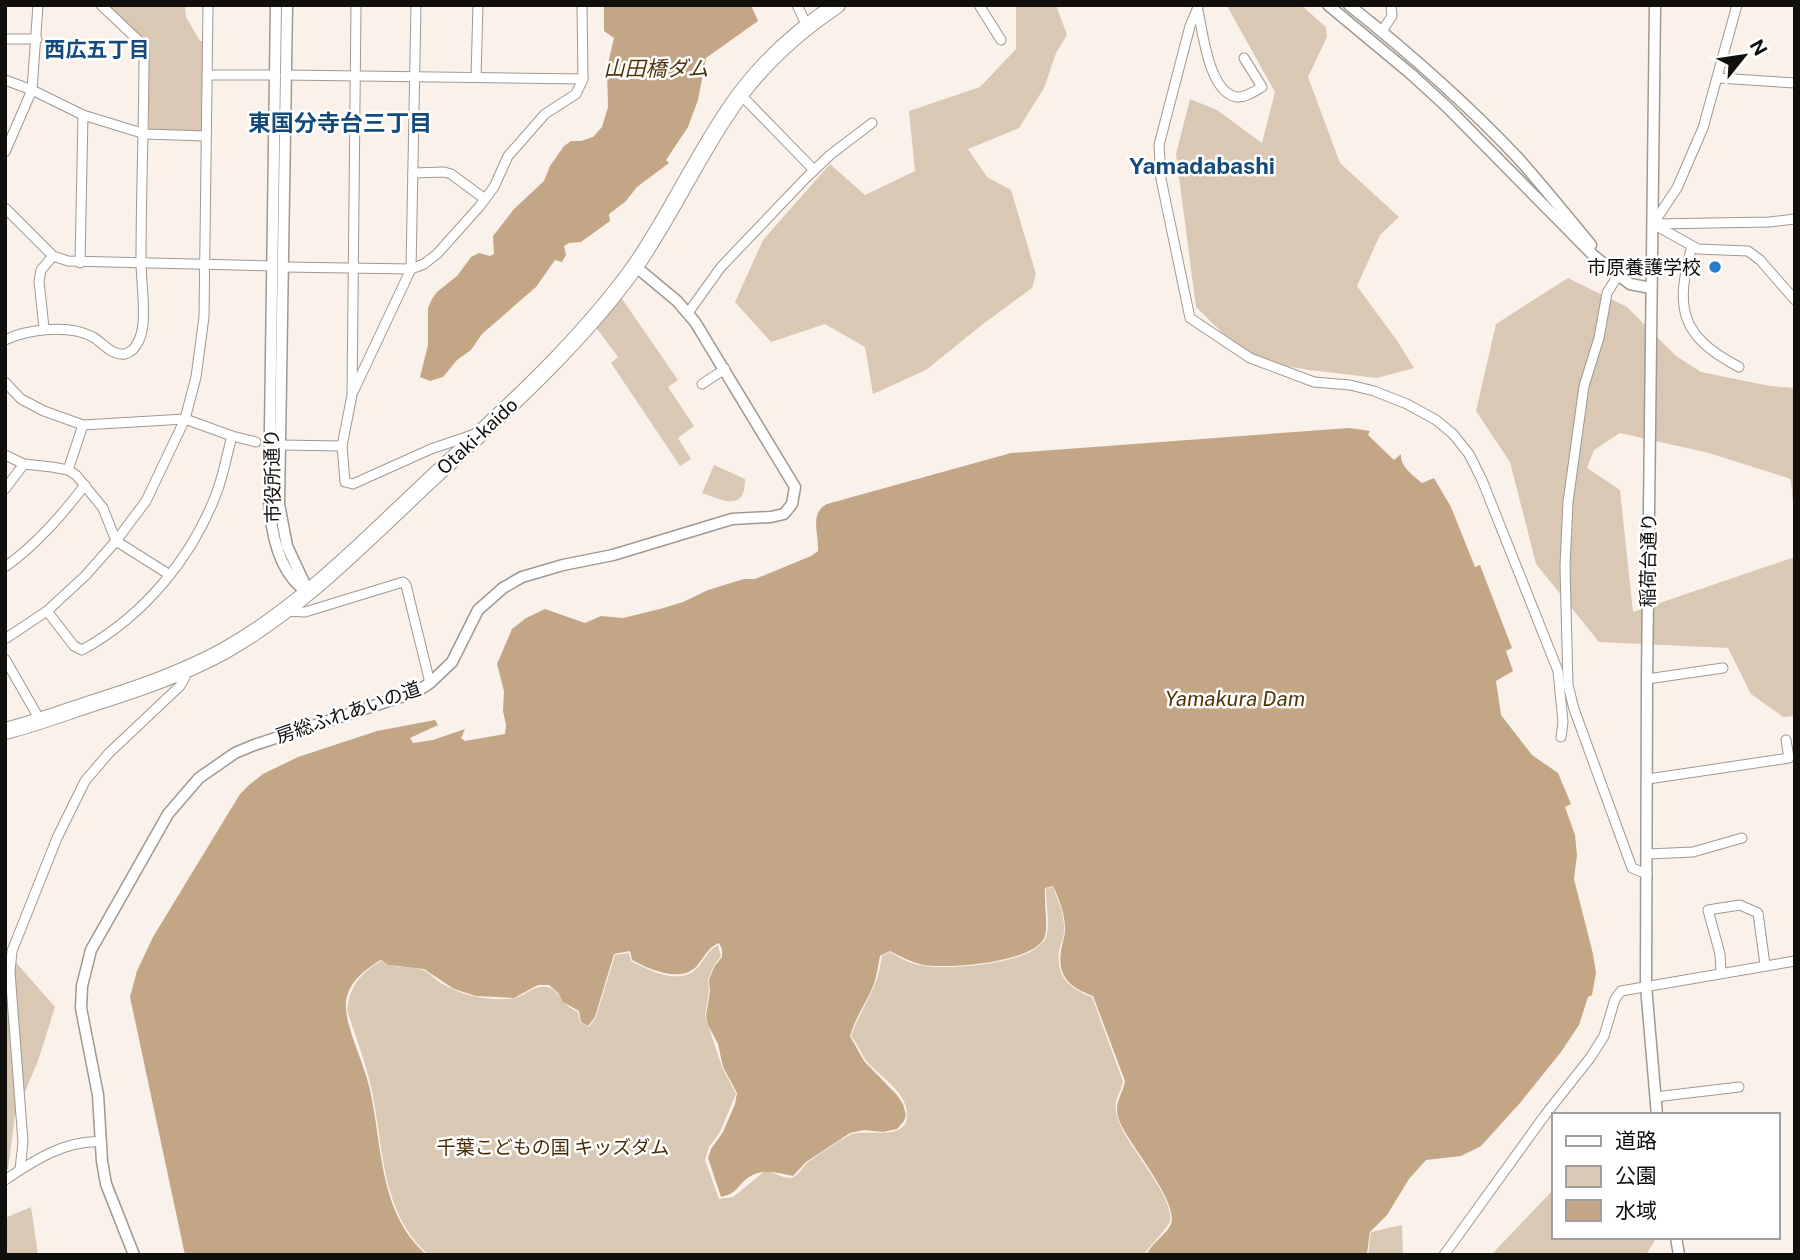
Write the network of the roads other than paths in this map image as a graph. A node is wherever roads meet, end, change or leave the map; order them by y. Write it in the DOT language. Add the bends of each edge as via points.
graph roads {
  1 [pos="38,5"];
  2 [pos="101,5"];
  3 [pos="208,5"];
  4 [pos="276,5"];
  5 [pos="286,5"];
  6 [pos="356,5"];
  7 [pos="416,5"];
  8 [pos="478,5"];
  9 [pos="582,5"];
  10 [pos="797,5"];
  11 [pos="837,5"];
  12 [pos="979,5"];
  13 [pos="1328,5"];
  14 [pos="1349,5"];
  15 [pos="1391,5"];
  16 [pos="1654,5"];
  17 [pos="1737,5"];
  18 [pos="1199,8"];
  19 [pos="807,26"];
  20 [pos="1382,31"];
  21 [pos="5,39"];
  22 [pos="37,39"];
  23 [pos="1001,40"];
  24 [pos="1244,58"];
  25 [pos="207,75"];
  26 [pos="280,75"];
  27 [pos="355,76"];
  28 [pos="415,76"];
  29 [pos="1433,76"];
  30 [pos="476,77"];
  31 [pos="1718,78"];
  32 [pos="583,79"];
  33 [pos="5,80"];
  34 [pos="1795,83"];
  35 [pos="1424,87"];
  36 [pos="32,90"];
  37 [pos="740,94"];
  38 [pos="83,115"];
  39 [pos="872,123"];
  40 [pos="145,134"];
  41 [pos="205,136"];
  42 [pos="5,152"];
  43 [pos="814,170"];
  44 [pos="413,173"];
  45 [pos="485,199"];
  46 [pos="5,208"];
  47 [pos="1795,219"];
  48 [pos="1653,224"];
  49 [pos="1692,246"];
  50 [pos="53,256"];
  51 [pos="141,262"];
  52 [pos="80,263"];
  53 [pos="205,264"];
  54 [pos="635,266"];
  55 [pos="278,267"];
  56 [pos="353,267"];
  57 [pos="411,269"];
  58 [pos="1617,276"];
  59 [pos="1651,288"];
  60 [pos="1795,300"];
  61 [pos="688,313"];
  62 [pos="44,328"];
  63 [pos="5,341"];
  64 [pos="1739,367"];
  65 [pos="725,369"];
  66 [pos="5,382"];
  67 [pos="702,384"];
  68 [pos="352,395"];
  69 [pos="185,419"];
  70 [pos="83,425"];
  71 [pos="483,431"];
  72 [pos="232,436"];
  73 [pos="256,442"];
  74 [pos="280,445"];
  75 [pos="342,446"];
  76 [pos="5,455"];
  77 [pos="24,464"];
  78 [pos="68,470"];
  79 [pos="85,485"];
  80 [pos="5,489"];
  81 [pos="116,541"];
  82 [pos="5,567"];
  83 [pos="170,575"];
  84 [pos="309,593"];
  85 [pos="47,611"];
  86 [pos="286,611"];
  87 [pos="5,639"];
  88 [pos="5,659"];
  89 [pos="1723,668"];
  90 [pos="186,670"];
  91 [pos="1647,679"];
  92 [pos="430,683"];
  93 [pos="40,720"];
  94 [pos="5,731"];
  95 [pos="1561,737"];
  96 [pos="1786,740"];
  97 [pos="1648,779"];
  98 [pos="1742,838"];
  99 [pos="1648,854"];
  100 [pos="1647,874"];
  101 [pos="1795,961"];
  102 [pos="1765,965"];
  103 [pos="1721,973"];
  104 [pos="1646,986"];
  105 [pos="1740,1087"];
  106 [pos="1655,1097"];
  107 [pos="1657,1113"];
  108 [pos="101,1142"];
  109 [pos="20,1170"];
  110 [pos="5,1180"];
  111 [pos="134,1255"];
  112 [pos="1444,1255"];
  1 -- 22 [label="street"];
  2 -- 40 [label="street" via="140,42 144,52"];
  3 -- 25 [label="street"];
  4 -- 26 [label="street, 市役所通り"];
  5 -- 26 [label="street, 市役所通り"];
  6 -- 27 [label="street"];
  7 -- 28 [label="street"];
  8 -- 30 [label="street"];
  9 -- 32 [label="street"];
  10 -- 19 [label="street"];
  11 -- 19 [label="highway, Otaki-kaido"];
  12 -- 23 [label="street"];
  13 -- 35 [label="street"];
  14 -- 20 [label="street"];
  15 -- 20 [label="street" via="1392,16"];
  16 -- 48 [label="street, 稲荷台通り"];
  17 -- 31 [label="street"];
  18 -- 24 [label="street" via="1214,77 1235,97 1262,88"];
  18 -- 95 [label="street" via="1190,26 1159,145 1161,178 1190,318 1250,358 1314,382 1374,391 1426,414 1453,435 1482,480 1558,670"];
  19 -- 37 [label="highway, Otaki-kaido"];
  20 -- 29 [label="street"];
  21 -- 22 [label="street"];
  22 -- 36 [label="street"];
  25 -- 26 [label="street"];
  25 -- 41 [label="street"];
  26 -- 27 [label="street"];
  26 -- 55 [label="street, 市役所通り"];
  27 -- 28 [label="street"];
  27 -- 56 [label="street"];
  28 -- 30 [label="street"];
  28 -- 44 [label="street"];
  29 -- 35 [label="street"];
  29 -- 58 [label="street" via="1516,157"];
  30 -- 32 [label="street"];
  31 -- 34 [label="street"];
  31 -- 48 [label="street" via="1677,188"];
  32 -- 45 [label="street" via="576,94 545,114 509,156"];
  33 -- 36 [label="street"];
  35 -- 58 [label="street"];
  36 -- 38 [label="street"];
  36 -- 42 [label="street"];
  37 -- 43 [label="street"];
  37 -- 54 [label="highway, Otaki-kaido"];
  38 -- 40 [label="street"];
  38 -- 52 [label="street"];
  39 -- 43 [label="street"];
  40 -- 41 [label="street"];
  40 -- 51 [label="street"];
  41 -- 53 [label="street"];
  43 -- 61 [label="street" via="721,267"];
  44 -- 45 [label="street" via="451,174"];
  44 -- 57 [label="street"];
  45 -- 57 [label="street" via="437,254"];
  46 -- 50 [label="street"];
  47 -- 48 [label="street"];
  48 -- 49 [label="street"];
  48 -- 59 [label="street, 稲荷台通り"];
  49 -- 60 [label="street" via="1748,251"];
  49 -- 64 [label="street" via="1683,281 1683,310 1690,328 1707,346"];
  50 -- 52 [label="street"];
  50 -- 62 [label="street" via="41,270 39,281"];
  51 -- 52 [label="street"];
  51 -- 53 [label="street"];
  51 -- 62 [label="street" via="143,325 133,350 116,354 92,337"];
  53 -- 55 [label="street"];
  53 -- 69 [label="street" via="204,317"];
  54 -- 61 [label="street, 房総ふれあいの道"];
  54 -- 71 [label="highway, Otaki-kaido" via="575,341"];
  55 -- 56 [label="street"];
  55 -- 74 [label="street, 市役所通り"];
  55 -- 84 [label="street, 市役所通り" via="271,519 290,576"];
  56 -- 57 [label="street"];
  56 -- 68 [label="street"];
  57 -- 68 [label="street"];
  58 -- 59 [label="street"];
  58 -- 100 [label="street" via="1607,293 1584,386 1568,502 1568,685 1633,868"];
  59 -- 91 [label="street, 稲荷台通り"];
  61 -- 65 [label="street, 房総ふれあいの道"];
  62 -- 63 [label="street"];
  65 -- 67 [label="street"];
  65 -- 92 [label="street, 房総ふれあいの道" via="795,487 792,504 784,514 732,519 522,578 478,610 452,662"];
  66 -- 70 [label="street" via="21,399"];
  68 -- 75 [label="street"];
  69 -- 70 [label="street"];
  69 -- 72 [label="street"];
  69 -- 81 [label="street" via="146,501"];
  70 -- 78 [label="street"];
  71 -- 75 [label="street" via="349,484 345,482"];
  71 -- 84 [label="highway, Otaki-kaido"];
  72 -- 73 [label="street"];
  72 -- 83 [label="street" via="218,488 195,539"];
  74 -- 75 [label="street"];
  74 -- 84 [label="street, 市役所通り" via="281,522"];
  76 -- 77 [label="street"];
  77 -- 78 [label="street"];
  77 -- 80 [label="street"];
  78 -- 79 [label="street"];
  79 -- 81 [label="street" via="103,508"];
  79 -- 82 [label="street" via="56,523"];
  81 -- 83 [label="street"];
  81 -- 85 [label="street"];
  83 -- 85 [label="street" via="131,618 82,650"];
  84 -- 86 [label="highway, Otaki-kaido"];
  85 -- 87 [label="street"];
  86 -- 90 [label="highway, Otaki-kaido"];
  86 -- 92 [label="street" via="305,612 403,582"];
  88 -- 93 [label="street"];
  89 -- 91 [label="street"];
  90 -- 93 [label="highway, Otaki-kaido"];
  90 -- 109 [label="street" via="180,686 85,781 12,951 23,1142"];
  91 -- 97 [label="street, 稲荷台通り"];
  92 -- 108 [label="street, 房総ふれあいの道" via="416,692 235,753 199,778 168,814 85,966 81,1008 99,1095"];
  93 -- 94 [label="highway, Otaki-kaido"];
  96 -- 97 [label="street" via="1789,758"];
  97 -- 99 [label="street, 稲荷台通り"];
  98 -- 99 [label="street" via="1693,852"];
  99 -- 100 [label="street, 稲荷台通り"];
  100 -- 104 [label="street, 稲荷台通り"];
  101 -- 102 [label="street"];
  102 -- 103 [label="street"];
  102 -- 103 [label="street" via="1758,913 1740,905 1708,910"];
  103 -- 104 [label="street"];
  104 -- 106 [label="street, 稲荷台通り"];
  104 -- 112 [label="street" via="1621,991 1590,1058"];
  105 -- 106 [label="street"];
  106 -- 107 [label="street, 稲荷台通り"];
  108 -- 109 [label="street" via="66,1146"];
  108 -- 111 [label="street, 房総ふれあいの道" via="106,1184"];
  109 -- 110 [label="street"];
}
